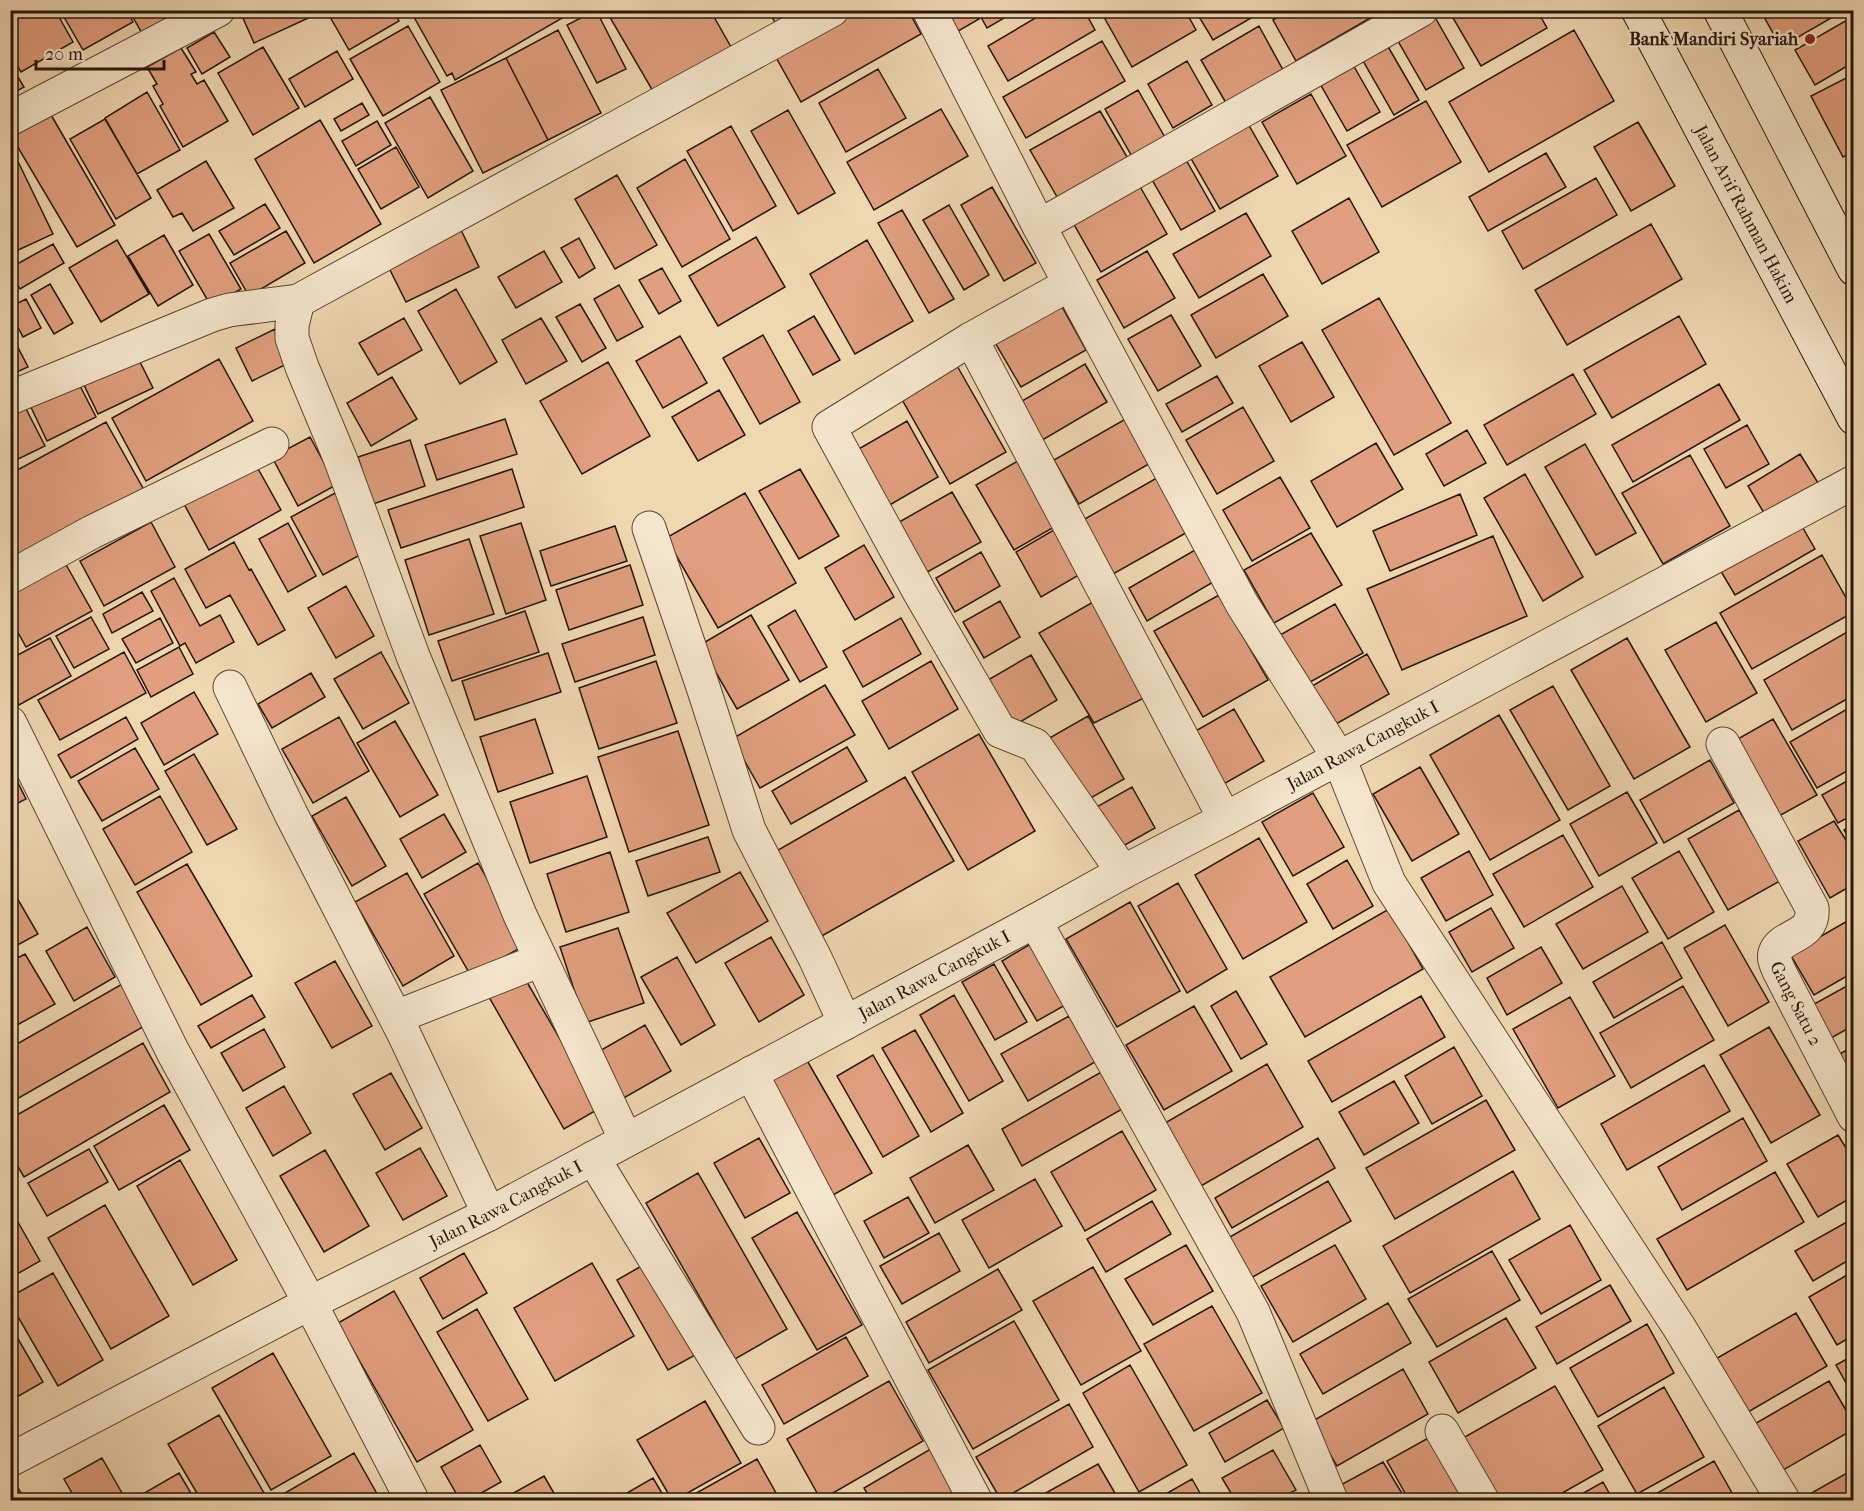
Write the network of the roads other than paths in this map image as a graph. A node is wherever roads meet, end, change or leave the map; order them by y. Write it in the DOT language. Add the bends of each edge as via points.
graph roads {
  1 [pos="218,10"];
  2 [pos="832,10"];
  3 [pos="929,10"];
  4 [pos="1420,10"];
  5 [pos="1638,10"];
  6 [pos="1720,10"];
  7 [pos="10,119"];
  8 [pos="1039,226"];
  9 [pos="1854,269"];
  10 [pos="1070,284"];
  11 [pos="298,301"];
  12 [pos="970,339"];
  13 [pos="10,398"];
  14 [pos="1854,418"];
  15 [pos="272,444"];
  16 [pos="1854,482"];
  17 [pos="649,528"];
  18 [pos="10,577"];
  19 [pos="230,687"];
  20 [pos="10,723"];
  21 [pos="1723,744"];
  22 [pos="1339,758"];
  23 [pos="1225,819"];
  24 [pos="1123,872"];
  25 [pos="1035,921"];
  26 [pos="541,960"];
  27 [pos="396,1017"];
  28 [pos="845,1023"];
  29 [pos="751,1073"];
  30 [pos="1854,1116"];
  31 [pos="626,1140"];
  32 [pos="593,1158"];
  33 [pos="489,1214"];
  34 [pos="310,1303"];
  35 [pos="758,1428"];
  36 [pos="1442,1431"];
  37 [pos="10,1460"];
  38 [pos="412,1500"];
  39 [pos="975,1500"];
  40 [pos="1331,1500"];
  41 [pos="1482,1500"];
  42 [pos="1783,1500"];
  1 -- 7 [label="street"];
  2 -- 11 [label="street"];
  3 -- 8 [label="street"];
  4 -- 8 [label="street"];
  5 -- 14 [label="street, Jalan Arif Rahman Hakim"];
  6 -- 9 [label="street"];
  8 -- 10 [label="street"];
  10 -- 12 [label="street"];
  10 -- 22 [label="street" via="1242,603"];
  11 -- 13 [label="street" via="212,315"];
  11 -- 26 [label="street" via="292,338 302,367 417,667"];
  12 -- 23 [label="street"];
  12 -- 24 [label="street" via="829,427 1000,731 1035,745"];
  15 -- 18 [label="street" via="92,532"];
  16 -- 22 [label="street, Jalan Rawa Cangkuk I"];
  17 -- 28 [label="street" via="749,830"];
  19 -- 27 [label="street"];
  20 -- 34 [label="street" via="173,1052"];
  21 -- 30 [label="street, Gang Satu 2" via="1812,908 1807,927 1779,946 1774,958"];
  22 -- 23 [label="street, Jalan Rawa Cangkuk I"];
  22 -- 42 [label="street" via="1389,882 1678,1327"];
  23 -- 24 [label="street, Jalan Rawa Cangkuk I"];
  24 -- 25 [label="street, Jalan Rawa Cangkuk I"];
  25 -- 28 [label="street, Jalan Rawa Cangkuk I"];
  25 -- 40 [label="street" via="1253,1312"];
  26 -- 27 [label="street"];
  26 -- 31 [label="street"];
  27 -- 33 [label="street"];
  28 -- 29 [label="street, Jalan Rawa Cangkuk I"];
  29 -- 31 [label="street, Jalan Rawa Cangkuk I"];
  29 -- 39 [label="street"];
  31 -- 32 [label="street, Jalan Rawa Cangkuk I"];
  32 -- 33 [label="street, Jalan Rawa Cangkuk I"];
  32 -- 35 [label="street"];
  33 -- 34 [label="street, Jalan Rawa Cangkuk I"];
  34 -- 37 [label="street, Jalan Rawa Cangkuk I"];
  34 -- 38 [label="street"];
  36 -- 41 [label="street"];
}
